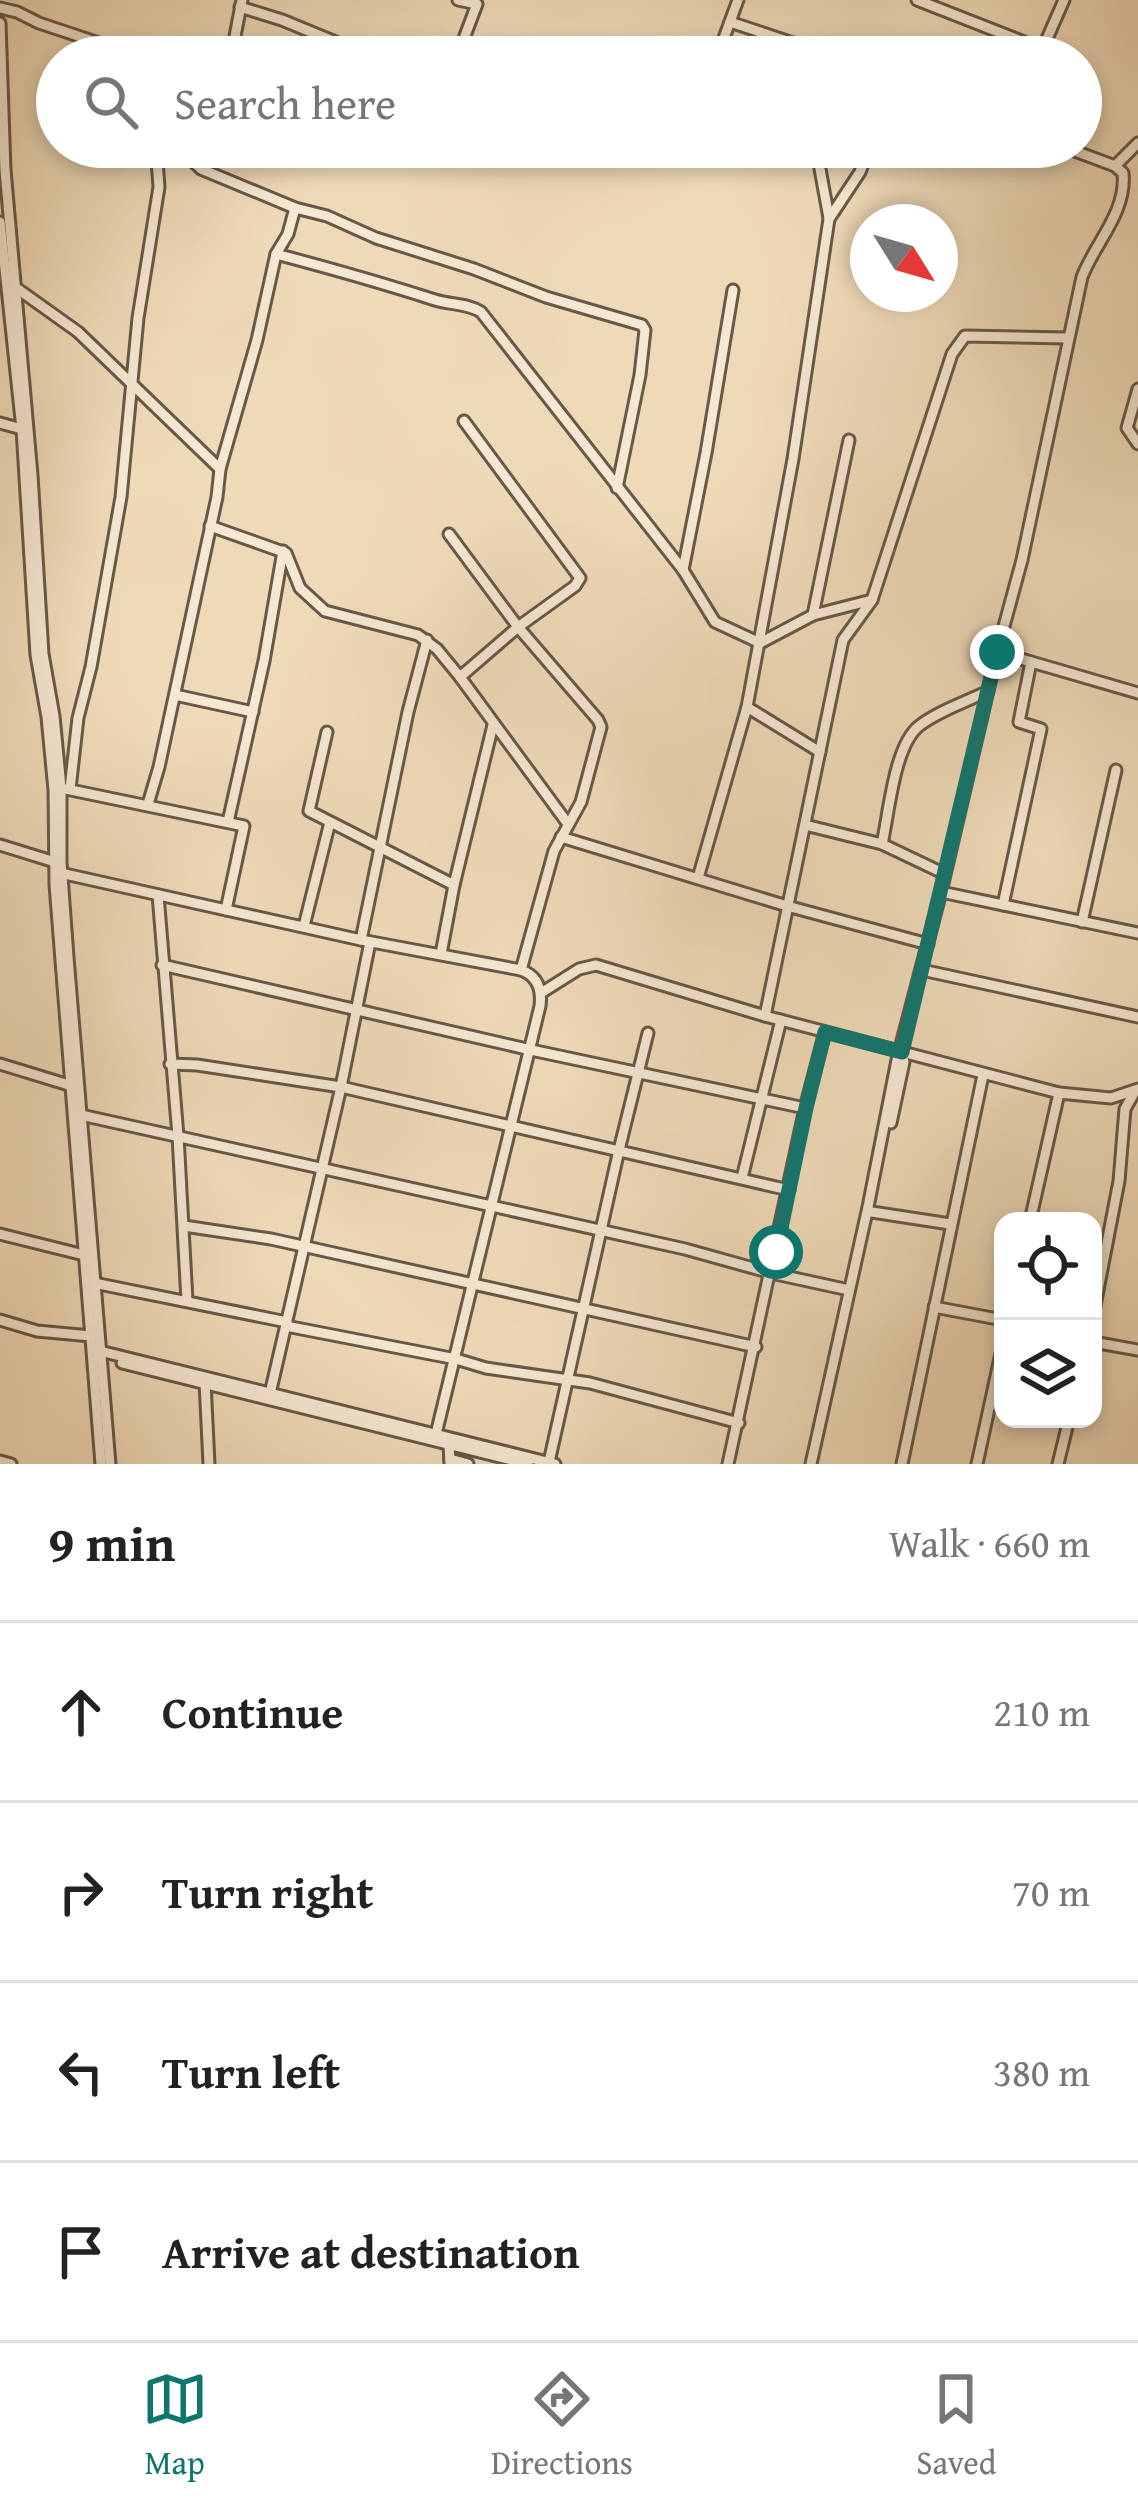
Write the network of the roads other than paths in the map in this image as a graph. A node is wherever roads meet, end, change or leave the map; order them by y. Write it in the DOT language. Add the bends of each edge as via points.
graph roads {
  1 [pos="458,0"];
  2 [pos="738,0"];
  3 [pos="916,0"];
  4 [pos="1064,0"];
  5 [pos="241,4"];
  6 [pos="0,8"];
  7 [pos="0,22"];
  8 [pos="730,22"];
  9 [pos="72,36"];
  10 [pos="235,36"];
  11 [pos="321,36"];
  12 [pos="465,36"];
  13 [pos="725,36"];
  14 [pos="771,36"];
  15 [pos="1000,36"];
  16 [pos="1048,36"];
  17 [pos="1138,143"];
  18 [pos="1102,161"];
  19 [pos="1115,166"];
  20 [pos="158,168"];
  21 [pos="200,168"];
  22 [pos="820,168"];
  23 [pos="862,168"];
  24 [pos="295,208"];
  25 [pos="829,219"];
  26 [pos="0,222"];
  27 [pos="276,254"];
  28 [pos="7,286"];
  29 [pos="733,290"];
  30 [pos="1067,338"];
  31 [pos="132,382"];
  32 [pos="1138,388"];
  33 [pos="464,422"];
  34 [pos="0,423"];
  35 [pos="22,429"];
  36 [pos="849,440"];
  37 [pos="1138,444"];
  38 [pos="220,469"];
  39 [pos="617,488"];
  40 [pos="210,526"];
  41 [pos="449,534"];
  42 [pos="283,550"];
  43 [pos="683,570"];
  44 [pos="872,600"];
  45 [pos="813,615"];
  46 [pos="518,627"];
  47 [pos="427,640"];
  48 [pos="760,643"];
  49 [pos="997,652"];
  50 [pos="1031,662"];
  51 [pos="460,677"];
  52 [pos="988,691"];
  53 [pos="1138,693"];
  54 [pos="176,695"];
  55 [pos="747,707"];
  56 [pos="253,712"];
  57 [pos="494,725"];
  58 [pos="327,732"];
  59 [pos="820,752"];
  60 [pos="1116,770"];
  61 [pos="65,789"];
  62 [pos="148,804"];
  63 [pos="228,822"];
  64 [pos="330,822"];
  65 [pos="568,824"];
  66 [pos="805,825"];
  67 [pos="561,836"];
  68 [pos="882,844"];
  69 [pos="0,845"];
  70 [pos="381,849"];
  71 [pos="57,869"];
  72 [pos="945,874"];
  73 [pos="698,878"];
  74 [pos="454,885"];
  75 [pos="941,892"];
  76 [pos="158,895"];
  77 [pos="1003,905"];
  78 [pos="787,906"];
  79 [pos="226,910"];
  80 [pos="1082,922"];
  81 [pos="304,926"];
  82 [pos="1138,933"];
  83 [pos="366,941"];
  84 [pos="928,944"];
  85 [pos="441,954"];
  86 [pos="163,965"];
  87 [pos="521,970"];
  88 [pos="922,970"];
  89 [pos="542,993"];
  90 [pos="357,1008"];
  91 [pos="765,1016"];
  92 [pos="1138,1017"];
  93 [pos="782,1020"];
  94 [pos="825,1032"];
  95 [pos="648,1034"];
  96 [pos="530,1050"];
  97 [pos="902,1052"];
  98 [pos="0,1064"];
  99 [pos="170,1064"];
  100 [pos="637,1073"];
  101 [pos="983,1075"];
  102 [pos="72,1086"];
  103 [pos="341,1087"];
  104 [pos="1138,1088"];
  105 [pos="1059,1093"];
  106 [pos="762,1100"];
  107 [pos="806,1108"];
  108 [pos="82,1115"];
  109 [pos="512,1125"];
  110 [pos="178,1136"];
  111 [pos="619,1150"];
  112 [pos="322,1170"];
  113 [pos="742,1178"];
  114 [pos="789,1190"];
  115 [pos="492,1208"];
  116 [pos="872,1212"];
  117 [pos="1032,1212"];
  118 [pos="950,1224"];
  119 [pos="184,1226"];
  120 [pos="602,1232"];
  121 [pos="0,1234"];
  122 [pos="305,1246"];
  123 [pos="84,1255"];
  124 [pos="1102,1269"];
  125 [pos="771,1273"];
  126 [pos="94,1283"];
  127 [pos="474,1285"];
  128 [pos="849,1290"];
  129 [pos="187,1300"];
  130 [pos="585,1307"];
  131 [pos="934,1307"];
  132 [pos="994,1318"];
  133 [pos="0,1319"];
  134 [pos="287,1324"];
  135 [pos="92,1336"];
  136 [pos="1102,1344"];
  137 [pos="755,1347"];
  138 [pos="1138,1351"];
  139 [pos="97,1354"];
  140 [pos="456,1359"];
  141 [pos="566,1378"];
  142 [pos="205,1382"];
  143 [pos="994,1386"];
  144 [pos="269,1395"];
  145 [pos="739,1423"];
  146 [pos="1067,1428"];
  147 [pos="436,1434"];
  148 [pos="449,1445"];
  149 [pos="0,1461"];
  150 [pos="450,1462"];
  151 [pos="552,1463"];
  152 [pos="10,1464"];
  153 [pos="105,1464"];
  154 [pos="209,1464"];
  155 [pos="469,1464"];
  156 [pos="528,1464"];
  157 [pos="728,1464"];
  158 [pos="813,1464"];
  159 [pos="902,1464"];
  160 [pos="977,1464"];
  161 [pos="1058,1464"];
  1 -- 12 [label="street" via="477,4"];
  2 -- 8 [label="street"];
  3 -- 15 [label="street"];
  4 -- 16 [label="street"];
  5 -- 10 [label="street"];
  5 -- 11 [label="street"];
  6 -- 9 [label="street"];
  7 -- 28 [label="street"];
  8 -- 13 [label="street"];
  8 -- 14 [label="street"];
  17 -- 19 [label="street"];
  18 -- 19 [label="street"];
  19 -- 30 [label="street" via="1124,183 1117,211 1091,253"];
  20 -- 31 [label="street"];
  21 -- 24 [label="street"];
  22 -- 25 [label="street"];
  23 -- 25 [label="street"];
  24 -- 27 [label="street"];
  24 -- 39 [label="street" via="642,325"];
  25 -- 48 [label="street"];
  26 -- 28 [label="street"];
  27 -- 38 [label="street"];
  27 -- 39 [label="street" via="474,307"];
  28 -- 31 [label="street" via="78,332"];
  28 -- 35 [label="street"];
  28 -- 61 [label="street" via="32,475 43,654"];
  29 -- 43 [label="street"];
  30 -- 44 [label="street" via="964,336"];
  30 -- 49 [label="street"];
  31 -- 38 [label="street"];
  31 -- 61 [label="street" via="116,535"];
  32 -- 37 [label="street" via="1126,428"];
  33 -- 46 [label="street" via="579,573 575,586"];
  34 -- 35 [label="street"];
  35 -- 71 [label="street"];
  36 -- 45 [label="street"];
  38 -- 40 [label="street"];
  39 -- 43 [label="street"];
  40 -- 42 [label="street"];
  40 -- 54 [label="street"];
  41 -- 46 [label="street"];
  42 -- 47 [label="street" via="300,588 325,610"];
  42 -- 56 [label="street"];
  43 -- 48 [label="street" via="715,622"];
  44 -- 45 [label="street"];
  44 -- 59 [label="street" via="843,640"];
  45 -- 48 [label="street"];
  46 -- 51 [label="street"];
  46 -- 65 [label="street" via="601,727"];
  47 -- 51 [label="street"];
  47 -- 70 [label="street"];
  48 -- 55 [label="street"];
  49 -- 50 [label="street"];
  49 -- 52 [label="street"];
  50 -- 53 [label="street"];
  50 -- 77 [label="street" via="1019,722 1041,729"];
  51 -- 57 [label="street"];
  52 -- 68 [label="street" via="909,736"];
  52 -- 72 [label="street"];
  54 -- 56 [label="street"];
  54 -- 62 [label="street"];
  55 -- 59 [label="street"];
  55 -- 73 [label="street"];
  56 -- 63 [label="street"];
  57 -- 65 [label="street"];
  57 -- 74 [label="street"];
  58 -- 64 [label="street" via="309,812"];
  59 -- 66 [label="street"];
  60 -- 80 [label="street"];
  61 -- 62 [label="street"];
  61 -- 71 [label="street"];
  62 -- 63 [label="street"];
  63 -- 79 [label="street" via="244,826"];
  64 -- 70 [label="street"];
  64 -- 81 [label="street"];
  65 -- 67 [label="street"];
  66 -- 68 [label="street"];
  66 -- 78 [label="street"];
  67 -- 73 [label="street"];
  67 -- 87 [label="street"];
  68 -- 72 [label="street"];
  69 -- 71 [label="street"];
  70 -- 74 [label="street"];
  70 -- 83 [label="street"];
  71 -- 76 [label="street"];
  71 -- 102 [label="street"];
  71 -- 108 [label="street"];
  72 -- 75 [label="street"];
  73 -- 78 [label="street"];
  74 -- 85 [label="street"];
  75 -- 77 [label="street"];
  75 -- 84 [label="street"];
  76 -- 79 [label="street"];
  76 -- 86 [label="street"];
  77 -- 80 [label="street"];
  78 -- 84 [label="street"];
  78 -- 91 [label="street"];
  79 -- 81 [label="street"];
  80 -- 82 [label="street"];
  81 -- 83 [label="street"];
  83 -- 85 [label="street"];
  83 -- 90 [label="street"];
  84 -- 88 [label="street"];
  85 -- 87 [label="street"];
  86 -- 90 [label="street"];
  86 -- 99 [label="street"];
  87 -- 89 [label="street"];
  88 -- 92 [label="street"];
  88 -- 97 [label="street"];
  89 -- 91 [label="street" via="596,965"];
  89 -- 96 [label="street"];
  90 -- 96 [label="street"];
  90 -- 103 [label="street"];
  91 -- 93 [label="street"];
  93 -- 94 [label="street"];
  93 -- 106 [label="street"];
  94 -- 97 [label="street"];
  94 -- 107 [label="street"];
  95 -- 100 [label="street"];
  96 -- 100 [label="street"];
  96 -- 109 [label="street"];
  97 -- 101 [label="street"];
  97 -- 116 [label="street"];
  97 -- 128 [label="street"];
  98 -- 102 [label="street"];
  99 -- 103 [label="street"];
  99 -- 110 [label="street"];
  100 -- 106 [label="street"];
  100 -- 111 [label="street"];
  101 -- 105 [label="street"];
  101 -- 118 [label="street"];
  102 -- 123 [label="street"];
  103 -- 109 [label="street"];
  103 -- 112 [label="street"];
  104 -- 105 [label="street" via="1111,1098"];
  104 -- 124 [label="street" via="1125,1109"];
  105 -- 117 [label="street"];
  106 -- 107 [label="street"];
  106 -- 113 [label="street"];
  107 -- 114 [label="street"];
  108 -- 110 [label="street"];
  108 -- 126 [label="street"];
  109 -- 111 [label="street"];
  109 -- 115 [label="street"];
  110 -- 112 [label="street"];
  110 -- 119 [label="street"];
  111 -- 113 [label="street"];
  111 -- 120 [label="street"];
  112 -- 115 [label="street"];
  112 -- 122 [label="street"];
  113 -- 114 [label="street"];
  114 -- 125 [label="street"];
  115 -- 120 [label="street"];
  115 -- 127 [label="street"];
  116 -- 118 [label="street"];
  116 -- 158 [label="street"];
  118 -- 131 [label="street"];
  119 -- 122 [label="street"];
  119 -- 129 [label="street"];
  120 -- 125 [label="street"];
  120 -- 130 [label="street"];
  121 -- 123 [label="street"];
  122 -- 127 [label="street"];
  122 -- 134 [label="street"];
  123 -- 135 [label="street"];
  125 -- 128 [label="street"];
  125 -- 137 [label="street"];
  126 -- 129 [label="street"];
  126 -- 139 [label="street"];
  127 -- 130 [label="street"];
  127 -- 140 [label="street"];
  128 -- 158 [label="street"];
  129 -- 134 [label="street"];
  130 -- 137 [label="street"];
  130 -- 141 [label="street"];
  131 -- 132 [label="street"];
  131 -- 159 [label="street"];
  133 -- 135 [label="street"];
  134 -- 140 [label="street"];
  134 -- 144 [label="street"];
  135 -- 139 [label="street"];
  136 -- 138 [label="street"];
  137 -- 145 [label="street"];
  139 -- 142 [label="street"];
  139 -- 144 [label="street"];
  139 -- 153 [label="street"];
  140 -- 141 [label="street"];
  140 -- 147 [label="street"];
  141 -- 145 [label="street"];
  141 -- 151 [label="street"];
  142 -- 144 [label="street"];
  142 -- 154 [label="street"];
  143 -- 160 [label="street"];
  144 -- 147 [label="street"];
  144 -- 148 [label="street"];
  145 -- 157 [label="street"];
  146 -- 161 [label="street"];
  147 -- 151 [label="street"];
  148 -- 150 [label="street"];
  148 -- 156 [label="street"];
  149 -- 152 [label="street"];
  150 -- 155 [label="street"];
}
